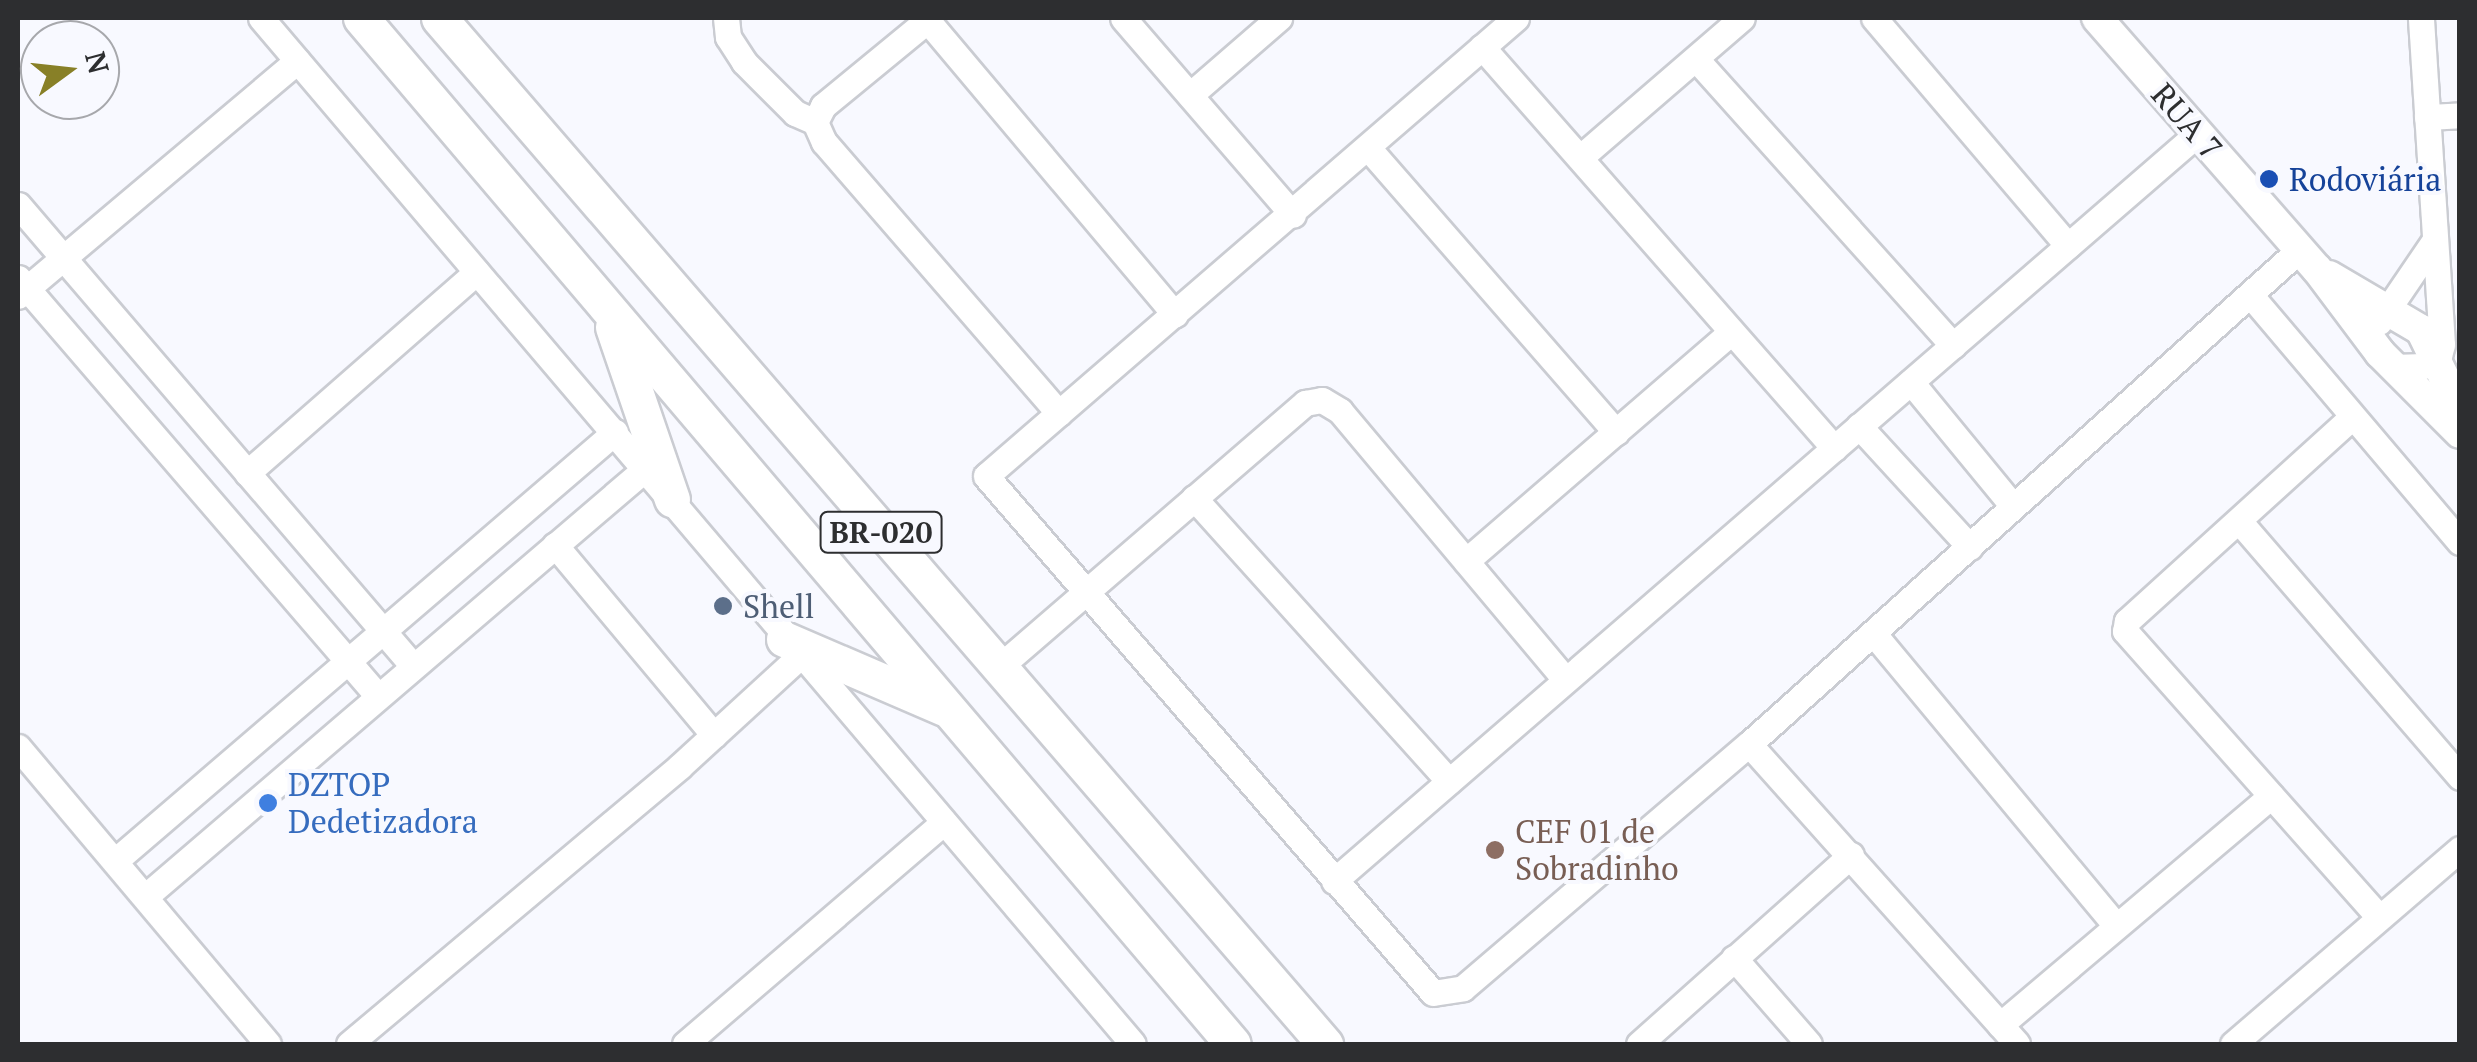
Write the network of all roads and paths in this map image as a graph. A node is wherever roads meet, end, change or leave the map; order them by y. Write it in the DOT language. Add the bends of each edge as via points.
graph roads {
  1 [pos="261,18"];
  2 [pos="360,18"];
  3 [pos="438,18"];
  4 [pos="726,18"];
  5 [pos="1123,18"];
  6 [pos="1279,18"];
  7 [pos="1516,18"];
  8 [pos="1742,18"];
  9 [pos="1874,18"];
  10 [pos="2097,18"];
  11 [pos="2421,18"];
  12 [pos="929,19"];
  13 [pos="1482,48"];
  14 [pos="1696,59"];
  15 [pos="297,61"];
  16 [pos="1190,95"];
  17 [pos="2460,115"];
  18 [pos="2427,117"];
  19 [pos="814,122"];
  20 [pos="2198,133"];
  21 [pos="1368,150"];
  22 [pos="1582,156"];
  23 [pos="18,205"];
  24 [pos="1293,214"];
  25 [pos="2434,241"];
  26 [pos="2068,246"];
  27 [pos="63,258"];
  28 [pos="2308,259"];
  29 [pos="477,272"];
  30 [pos="21,287"];
  31 [pos="2252,297"];
  32 [pos="2384,306"];
  33 [pos="606,307"];
  34 [pos="1175,315"];
  35 [pos="1731,332"];
  36 [pos="1953,344"];
  37 [pos="2439,356"];
  38 [pos="2387,360"];
  39 [pos="1911,382"];
  40 [pos="2460,410"];
  41 [pos="1059,413"];
  42 [pos="2352,417"];
  43 [pos="1859,426"];
  44 [pos="615,432"];
  45 [pos="1616,432"];
  46 [pos="2460,432"];
  47 [pos="1834,448"];
  48 [pos="646,468"];
  49 [pos="247,473"];
  50 [pos="1194,498"];
  51 [pos="672,499"];
  52 [pos="2012,505"];
  53 [pos="2239,521"];
  54 [pos="2460,542"];
  55 [pos="555,546"];
  56 [pos="1970,547"];
  57 [pos="1466,561"];
  58 [pos="1084,590"];
  59 [pos="384,632"];
  60 [pos="1872,632"];
  61 [pos="792,648"];
  62 [pos="350,662"];
  63 [pos="413,666"];
  64 [pos="998,668"];
  65 [pos="1566,680"];
  66 [pos="376,695"];
  67 [pos="951,712"];
  68 [pos="714,736"];
  69 [pos="1749,744"];
  70 [pos="18,746"];
  71 [pos="2460,778"];
  72 [pos="1449,781"];
  73 [pos="2271,796"];
  74 [pos="944,822"];
  75 [pos="2460,849"];
  76 [pos="1852,854"];
  77 [pos="115,861"];
  78 [pos="1334,882"];
  79 [pos="146,896"];
  80 [pos="2379,917"];
  81 [pos="2115,926"];
  82 [pos="1734,958"];
  83 [pos="2008,1035"];
  84 [pos="1119,1040"];
  85 [pos="268,1044"];
  86 [pos="349,1044"];
  87 [pos="684,1044"];
  88 [pos="1233,1044"];
  89 [pos="1325,1044"];
  90 [pos="1640,1044"];
  91 [pos="1809,1044"];
  92 [pos="2233,1044"];
  1 -- 15 [label="street"];
  2 -- 33 [label="highway, BR-020"];
  3 -- 64 [label="highway, BR-020"];
  4 -- 19 [label="street" via="728,38 744,62 782,102"];
  5 -- 16 [label="street"];
  6 -- 16 [label="street"];
  7 -- 13 [label="street"];
  8 -- 14 [label="street"];
  9 -- 26 [label="street"];
  10 -- 20 [label="main road, RUA 7"];
  11 -- 18 [label="street"];
  12 -- 19 [label="street" via="822,106"];
  12 -- 34 [label="street"];
  13 -- 21 [label="street"];
  13 -- 22 [label="street"];
  14 -- 22 [label="street"];
  14 -- 36 [label="street"];
  15 -- 27 [label="street"];
  15 -- 29 [label="street"];
  16 -- 24 [label="street"];
  17 -- 18 [label="street"];
  18 -- 25 [label="street"];
  19 -- 41 [label="street" via="824,142"];
  20 -- 26 [label="street"];
  20 -- 28 [label="main road, RUA 7"];
  21 -- 24 [label="street"];
  21 -- 45 [label="street"];
  22 -- 35 [label="street"];
  23 -- 27 [label="street"];
  24 -- 34 [label="street"];
  25 -- 32 [label="street" via="2415,276"];
  25 -- 37 [label="street"];
  26 -- 36 [label="street"];
  27 -- 30 [label="street"];
  27 -- 49 [label="street"];
  28 -- 31 [label="street"];
  28 -- 32 [label="main road, RUA 7"];
  28 -- 38 [label="main road, RUA 7"];
  29 -- 44 [label="street"];
  29 -- 49 [label="street"];
  30 -- 62 [label="street"];
  31 -- 42 [label="street"];
  31 -- 52 [label="street"];
  32 -- 37 [label="main road, RUA 7" via="2422,330"];
  32 -- 38 [label="street"];
  33 -- 51 [label="highway"];
  33 -- 67 [label="highway, BR-020"];
  34 -- 41 [label="street"];
  35 -- 45 [label="street"];
  35 -- 47 [label="street"];
  36 -- 39 [label="street"];
  37 -- 38 [label="street" via="2423,366"];
  37 -- 40 [label="main road, RUA 7"];
  38 -- 46 [label="main road, RUA 7"];
  39 -- 43 [label="street"];
  39 -- 52 [label="street"];
  41 -- 58 [label="street" via="986,476"];
  42 -- 53 [label="street"];
  42 -- 54 [label="street"];
  43 -- 47 [label="street"];
  43 -- 56 [label="street"];
  44 -- 48 [label="street"];
  44 -- 59 [label="street"];
  45 -- 57 [label="street"];
  47 -- 65 [label="street"];
  48 -- 51 [label="street"];
  48 -- 55 [label="street"];
  49 -- 59 [label="street"];
  50 -- 57 [label="street" via="1305,403 1322,400 1340,411"];
  50 -- 58 [label="street"];
  50 -- 72 [label="street"];
  51 -- 61 [label="street"];
  52 -- 56 [label="street"];
  53 -- 71 [label="street"];
  53 -- 73 [label="street" via="2127,620 2124,632"];
  55 -- 63 [label="street"];
  55 -- 68 [label="street"];
  56 -- 60 [label="street"];
  57 -- 65 [label="street"];
  58 -- 64 [label="street"];
  58 -- 78 [label="street"];
  59 -- 62 [label="street"];
  59 -- 63 [label="street"];
  60 -- 69 [label="street"];
  60 -- 81 [label="street"];
  61 -- 67 [label="highway"];
  61 -- 68 [label="street"];
  61 -- 74 [label="street"];
  62 -- 66 [label="street"];
  62 -- 77 [label="street"];
  63 -- 66 [label="street"];
  64 -- 89 [label="highway, BR-020"];
  65 -- 72 [label="street"];
  66 -- 79 [label="street"];
  67 -- 88 [label="highway, BR-020"];
  68 -- 86 [label="street"];
  69 -- 76 [label="street"];
  69 -- 78 [label="street" via="1463,988 1444,996 1422,984"];
  70 -- 77 [label="street"];
  72 -- 78 [label="street"];
  73 -- 80 [label="street"];
  73 -- 81 [label="street"];
  74 -- 84 [label="street"];
  74 -- 87 [label="street"];
  75 -- 80 [label="street"];
  76 -- 82 [label="street"];
  76 -- 83 [label="street"];
  77 -- 79 [label="street"];
  79 -- 85 [label="street"];
  80 -- 92 [label="street"];
  81 -- 83 [label="street"];
  82 -- 90 [label="street"];
  82 -- 91 [label="street"];
}
